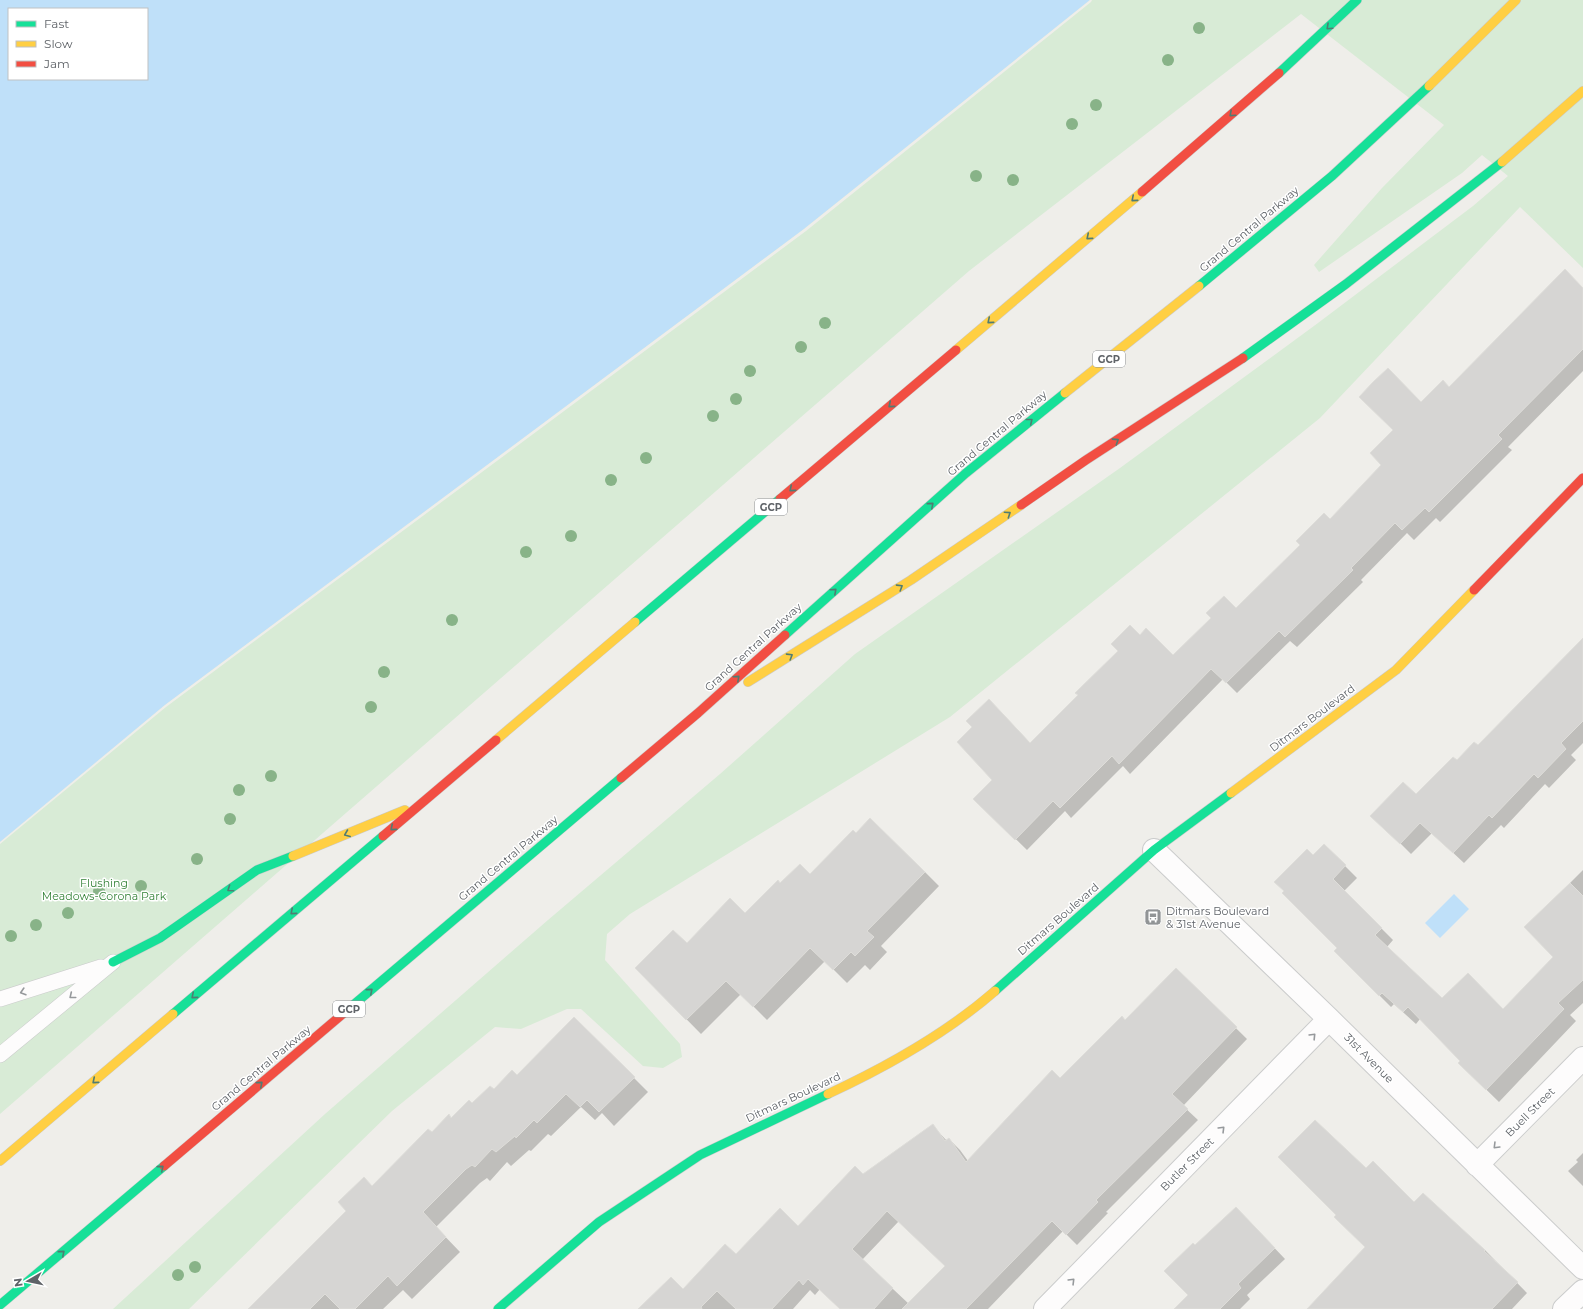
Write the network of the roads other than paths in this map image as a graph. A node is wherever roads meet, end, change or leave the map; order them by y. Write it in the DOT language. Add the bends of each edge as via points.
graph roads {
  1 [pos="1357,0"];
  2 [pos="1516,0"];
  3 [pos="1583,90"];
  4 [pos="1583,478"];
  5 [pos="698,713"];
  6 [pos="422,803"];
  7 [pos="1154,850"];
  8 [pos="113,962"];
  9 [pos="0,999"];
  10 [pos="1329,1019"];
  11 [pos="0,1055"];
  12 [pos="1583,1058"];
  13 [pos="0,1161"];
  14 [pos="1477,1165"];
  15 [pos="1583,1268"];
  16 [pos="1583,1291"];
  17 [pos="0,1305"];
  18 [pos="498,1309"];
  19 [pos="1044,1309"];
  20 [pos="1564,1309"];
  1 -- 6 [label="main road, GCP, one-way" via="1210,134"];
  5 -- 2 [label="main road, Grand Central Parkway / GCP, one-way" via="966,473 1332,176 1419,96"];
  5 -- 3 [label="main road, one-way" via="911,580 1086,460 1238,362 1442,210 1531,138"];
  4 -- 7 [label="main road, Ditmars Boulevard" via="1396,670"];
  17 -- 5 [label="main road, Grand Central Parkway / GCP, one-way"];
  6 -- 8 [label="main road, one-way" via="258,870 160,938"];
  6 -- 13 [label="main road, GCP, one-way"];
  7 -- 10 [label="street, 31st Avenue"];
  7 -- 18 [label="main road, Ditmars Boulevard" via="972,1011 871,1074 700,1155 600,1222"];
  8 -- 9 [label="lane, one-way" via="74,977"];
  8 -- 11 [label="lane, one-way"];
  10 -- 14 [label="street, 31st Avenue"];
  19 -- 10 [label="street, Butler Street, one-way"];
  12 -- 14 [label="street, Buell Street, one-way"];
  14 -- 15 [label="street, 31st Avenue"];
  16 -- 20 [label="street"];
}
